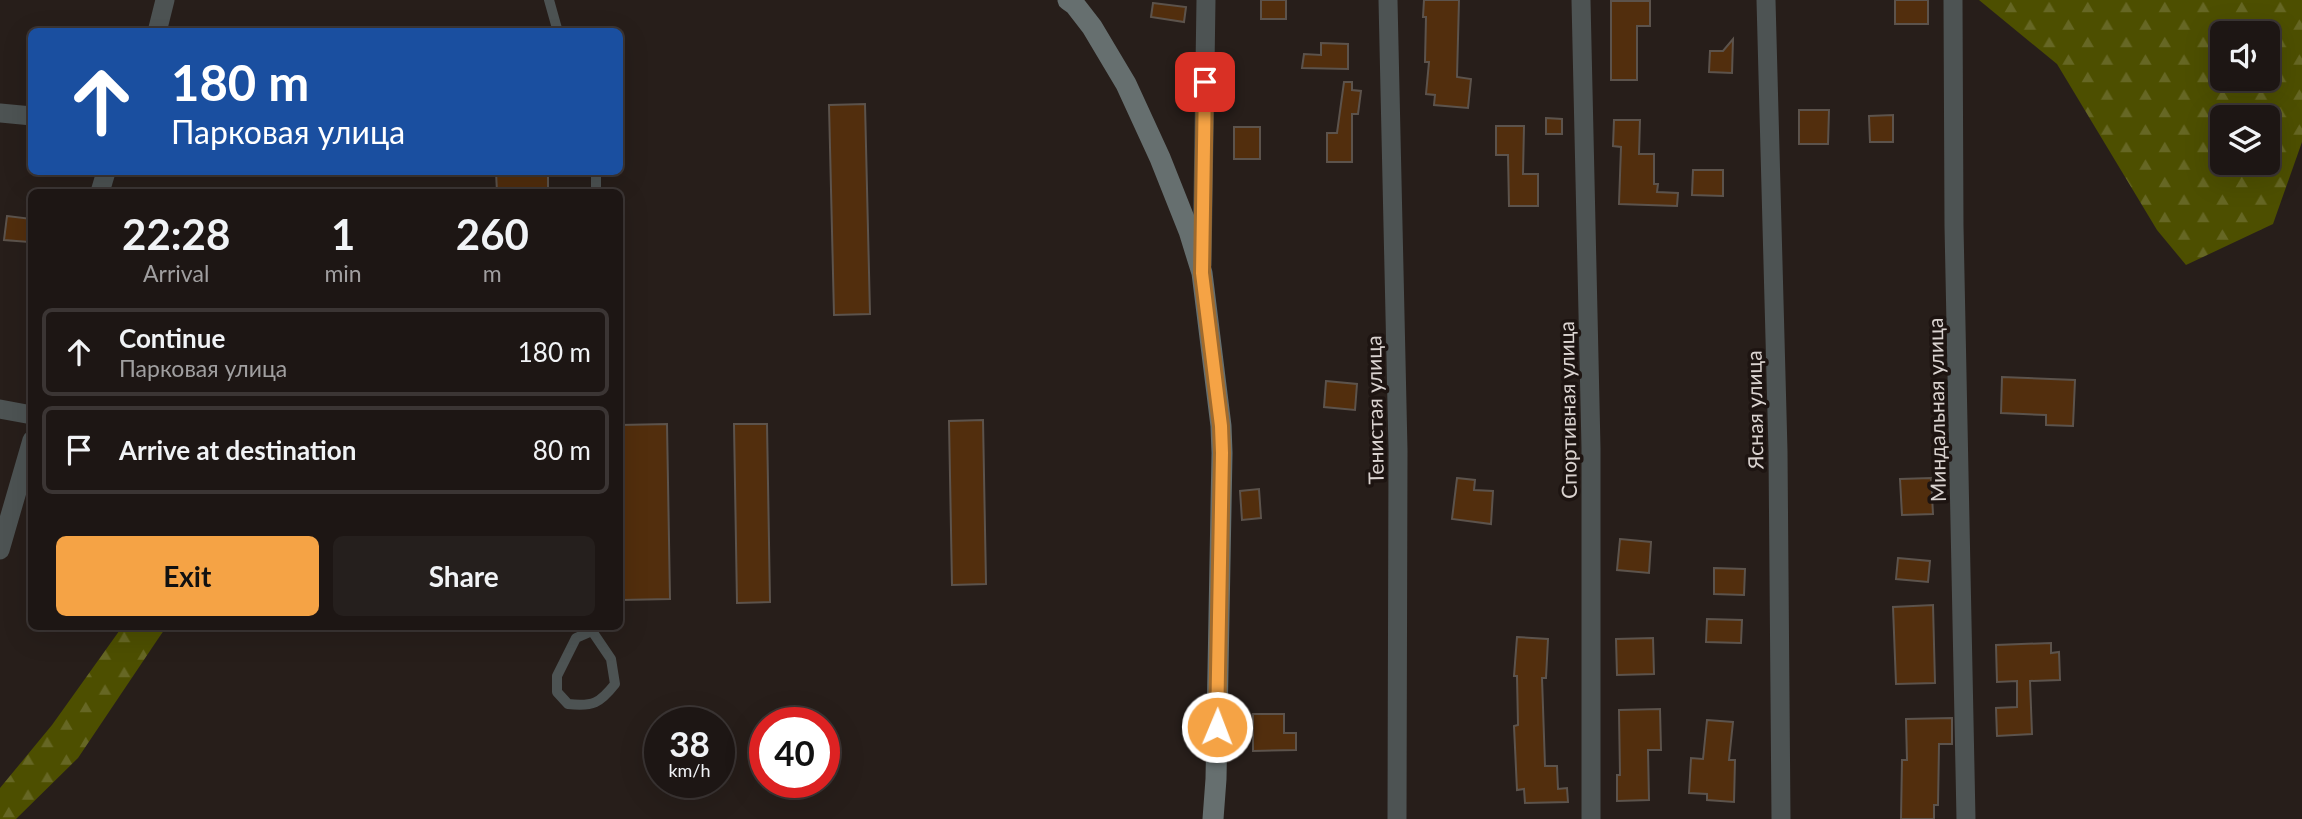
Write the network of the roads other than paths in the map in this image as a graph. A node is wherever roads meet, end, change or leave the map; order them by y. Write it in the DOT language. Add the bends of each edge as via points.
graph roads {
  1 [pos="165,0"];
  2 [pos="550,0"];
  3 [pos="1068,0"];
  4 [pos="1206,0"];
  5 [pos="1388,0"];
  6 [pos="1581,0"];
  7 [pos="1766,0"];
  8 [pos="1953,0"];
  9 [pos="158,28"];
  10 [pos="557,28"];
  11 [pos="0,113"];
  12 [pos="28,116"];
  13 [pos="1202,273"];
  14 [pos="0,409"];
  15 [pos="28,414"];
  16 [pos="28,454"];
  17 [pos="0,550"];
  18 [pos="590,630"];
  19 [pos="593,630"];
  20 [pos="1213,819"];
  21 [pos="1397,819"];
  22 [pos="1591,819"];
  23 [pos="1781,819"];
  24 [pos="1966,819"];
  1 -- 9 [label="street"];
  2 -- 10 [label="lane"];
  3 -- 13 [label="street" via="1092,27 1126,84 1173,190"];
  4 -- 13 [label="street"];
  5 -- 21 [label="street, Тенистая улица" via="1398,450"];
  6 -- 22 [label="street, Спортивная улица" via="1591,448"];
  7 -- 23 [label="street, Ясная улица" via="1778,451"];
  8 -- 24 [label="street, Миндальная улица"];
  11 -- 12 [label="street"];
  13 -- 20 [label="street" via="1222,453"];
  14 -- 15 [label="street"];
  16 -- 17 [label="street"];
  18 -- 19 [label="lane" via="576,638 557,676 557,692 568,704 602,701 615,684 611,659"];
}
